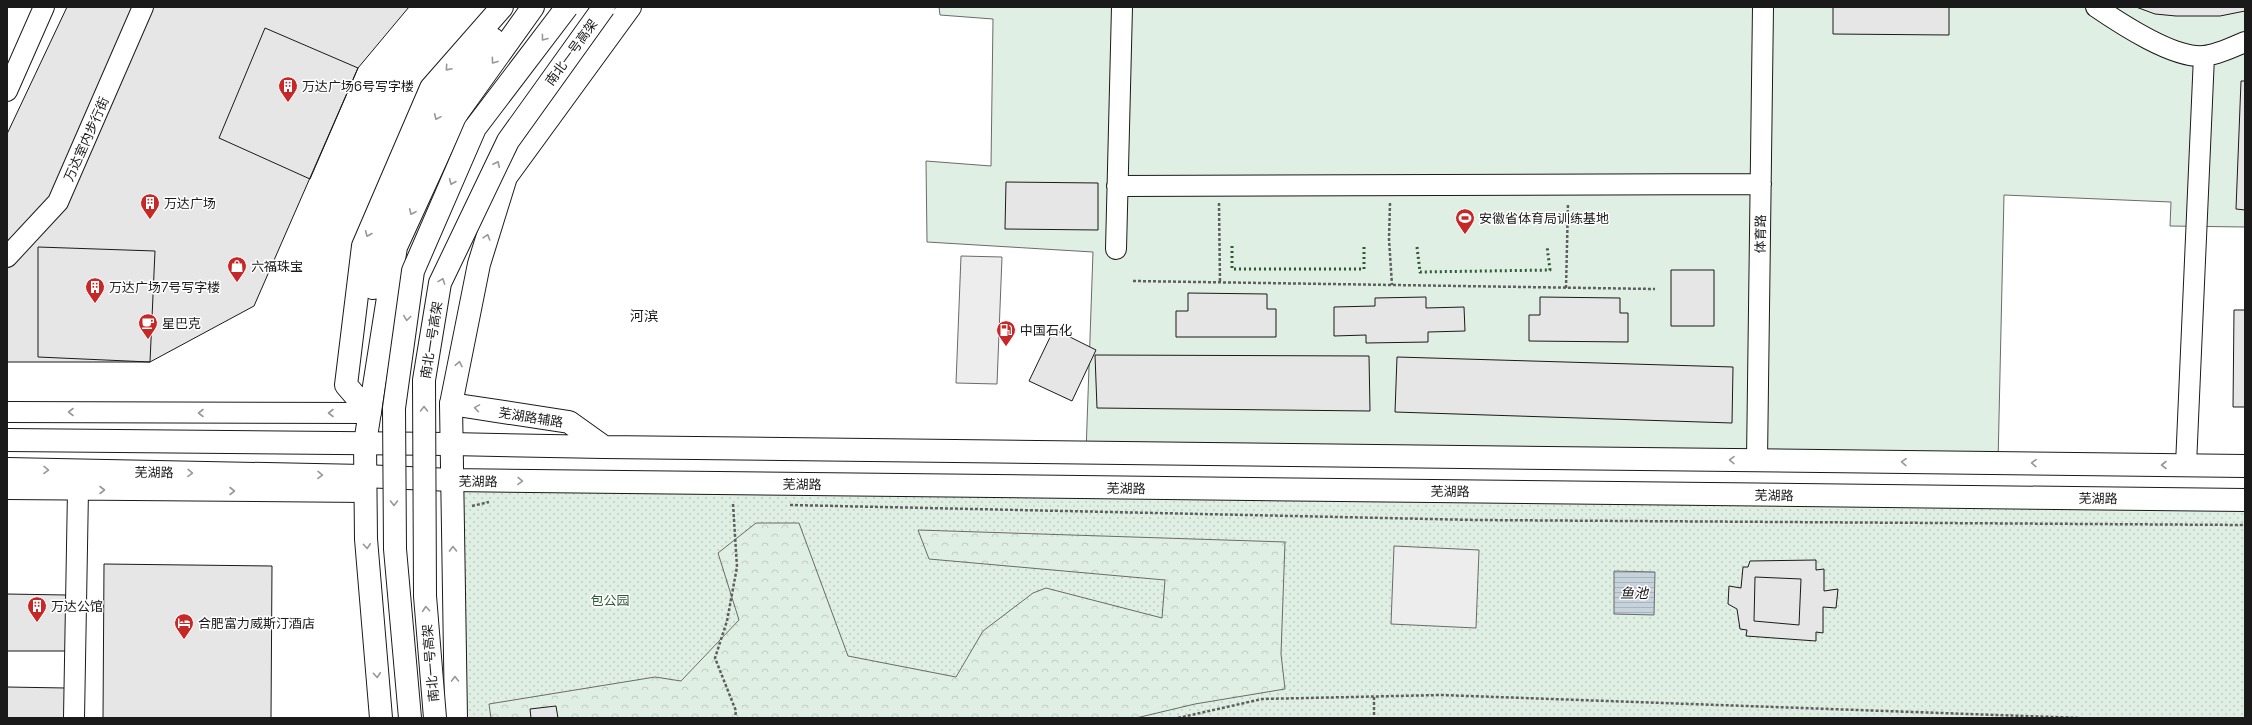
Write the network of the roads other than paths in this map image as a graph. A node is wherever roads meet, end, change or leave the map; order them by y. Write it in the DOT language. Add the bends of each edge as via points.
graph roads {
  1 [pos="44,7"];
  2 [pos="143,7"];
  3 [pos="502,7"];
  4 [pos="518,7"];
  5 [pos="533,7"];
  6 [pos="567,7"];
  7 [pos="604,7"];
  8 [pos="630,7"];
  9 [pos="1122,7"];
  10 [pos="1763,7"];
  11 [pos="2096,7"];
  12 [pos="2245,42"];
  13 [pos="2204,56"];
  14 [pos="7,91"];
  15 [pos="1761,184"];
  16 [pos="1117,186"];
  17 [pos="1116,249"];
  18 [pos="7,257"];
  19 [pos="451,404"];
  20 [pos="7,412"];
  21 [pos="370,413"];
  22 [pos="7,440"];
  23 [pos="365,443"];
  24 [pos="450,444"];
  25 [pos="604,447"];
  26 [pos="1757,460"];
  27 [pos="2186,465"];
  28 [pos="2245,466"];
  29 [pos="7,469"];
  30 [pos="452,480"];
  31 [pos="365,484"];
  32 [pos="7,490"];
  33 [pos="78,490"];
  34 [pos="2245,500"];
  35 [pos="74,718"];
  36 [pos="381,718"];
  37 [pos="410,718"];
  38 [pos="435,718"];
  39 [pos="456,718"];
  1 -- 14 [label="street"];
  2 -- 18 [label="street, 万达室内步行街" via="58,202"];
  3 -- 21 [label="main road, one-way" via="431,88 363,246 346,385"];
  4 -- 21 [label="main road, one-way" via="445,101 377,256 359,392"];
  5 -- 21 [label="main road, one-way" via="458,112 396,248"];
  6 -- 37 [label="main road, 南北一号高架, one-way, bridge" via="475,128 413,271 394,408 395,549 410,695"];
  38 -- 7 [label="main road, 南北一号高架, one-way, bridge" via="425,596 424,380 440,283 508,140"];
  19 -- 8 [label="main road, one-way" via="479,264 506,177"];
  9 -- 16 [label="street"];
  10 -- 15 [label="street, 体育路"];
  11 -- 13 [label="street" via="2140,35 2175,50"];
  12 -- 13 [label="street"];
  13 -- 27 [label="street"];
  15 -- 16 [label="street"];
  15 -- 26 [label="street, 体育路"];
  16 -- 17 [label="street"];
  19 -- 24 [label="main road"];
  25 -- 19 [label="main road, 芜湖路辅路, one-way" via="569,422"];
  21 -- 20 [label="street, one-way"];
  21 -- 23 [label="main road"];
  22 -- 23 [label="main road"];
  23 -- 24 [label="main road"];
  23 -- 31 [label="main road"];
  24 -- 25 [label="main road"];
  24 -- 30 [label="main road"];
  26 -- 25 [label="main road, one-way"];
  27 -- 26 [label="main road, one-way"];
  27 -- 28 [label="main road"];
  29 -- 31 [label="main road, 芜湖路, one-way"];
  30 -- 31 [label="main road, 芜湖路"];
  30 -- 34 [label="main road, 芜湖路, one-way"];
  39 -- 30 [label="main road, one-way"];
  33 -- 31 [label="street, one-way"];
  31 -- 36 [label="main road, one-way" via="366,539"];
  32 -- 33 [label="street"];
  33 -- 35 [label="street"];
}
